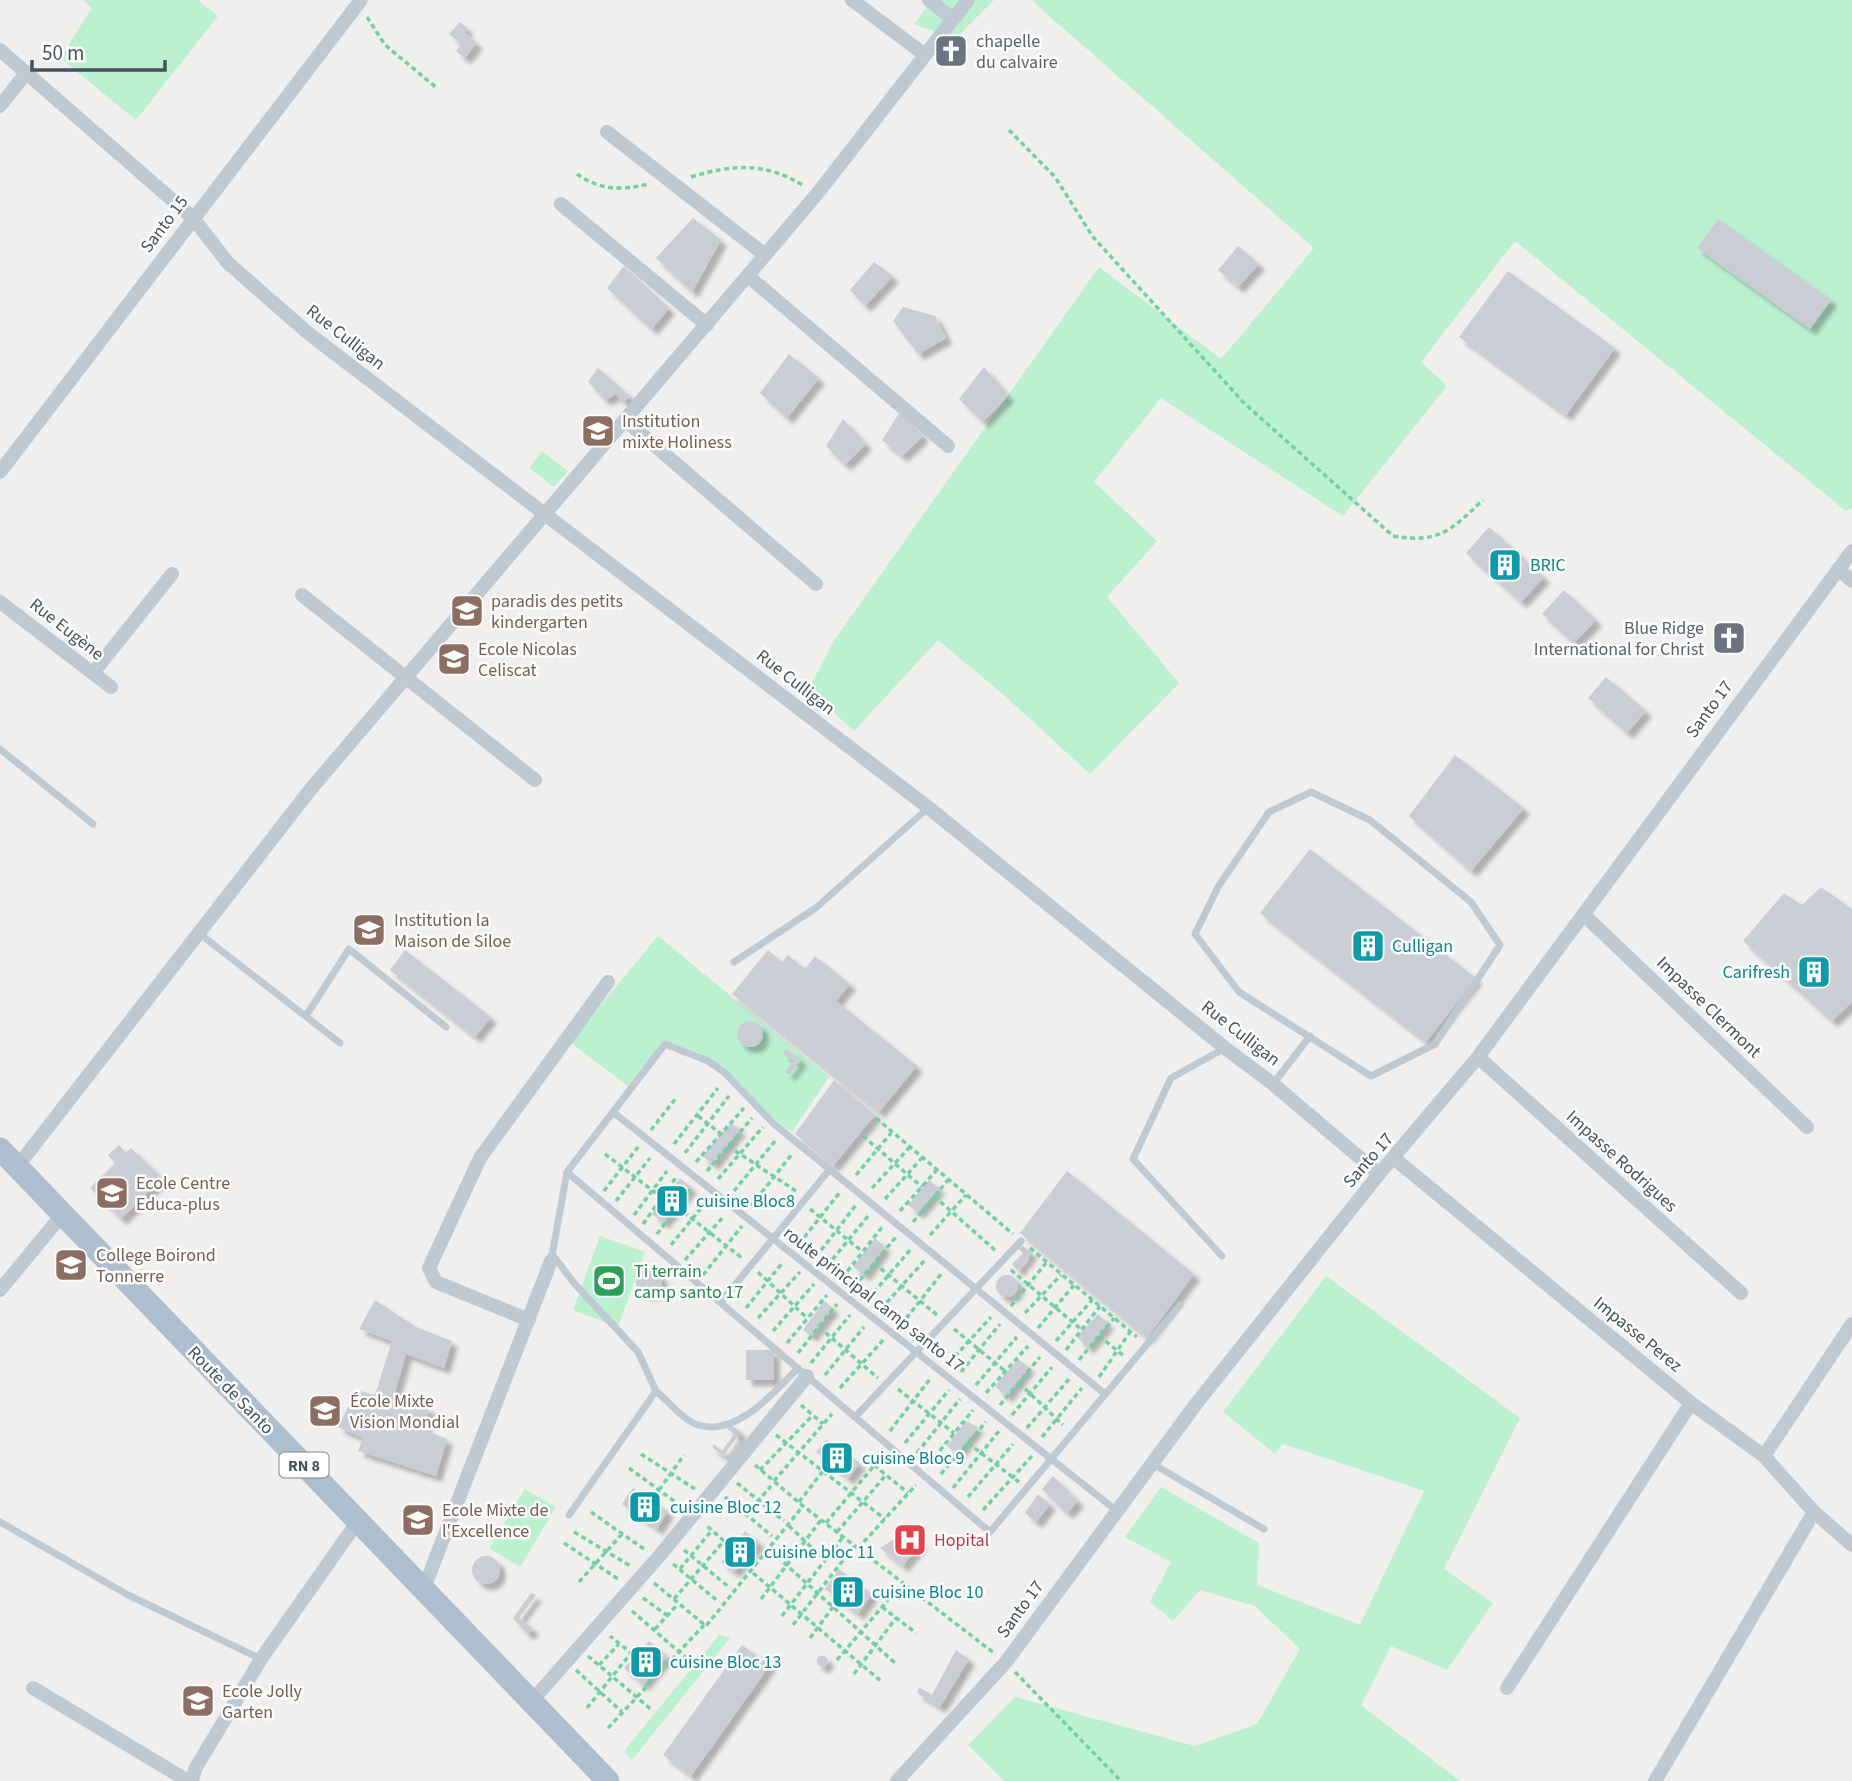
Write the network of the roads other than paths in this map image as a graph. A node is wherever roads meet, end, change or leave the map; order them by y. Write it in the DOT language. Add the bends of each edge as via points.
graph roads {
  1 [pos="852,0"];
  2 [pos="929,0"];
  3 [pos="968,0"];
  4 [pos="359,2"];
  5 [pos="953,19"];
  6 [pos="0,50"];
  7 [pos="925,55"];
  8 [pos="27,72"];
  9 [pos="0,106"];
  10 [pos="607,132"];
  11 [pos="561,204"];
  12 [pos="193,218"];
  13 [pos="765,255"];
  14 [pos="748,276"];
  15 [pos="706,325"];
  16 [pos="625,420"];
  17 [pos="948,446"];
  18 [pos="0,472"];
  19 [pos="544,514"];
  20 [pos="1852,551"];
  21 [pos="1838,569"];
  22 [pos="172,574"];
  23 [pos="1852,581"];
  24 [pos="816,584"];
  25 [pos="302,595"];
  26 [pos="0,602"];
  27 [pos="93,673"];
  28 [pos="407,676"];
  29 [pos="111,687"];
  30 [pos="0,749"];
  31 [pos="535,779"];
  32 [pos="929,808"];
  33 [pos="93,824"];
  34 [pos="1585,916"];
  35 [pos="200,934"];
  36 [pos="734,962"];
  37 [pos="608,982"];
  38 [pos="306,1016"];
  39 [pos="446,1027"];
  40 [pos="1310,1036"];
  41 [pos="340,1043"];
  42 [pos="1225,1048"];
  43 [pos="1478,1057"];
  44 [pos="1273,1084"];
  45 [pos="613,1112"];
  46 [pos="1807,1127"];
  47 [pos="0,1149"];
  48 [pos="1395,1159"];
  49 [pos="17,1167"];
  50 [pos="830,1169"];
  51 [pos="567,1172"];
  52 [pos="1379,1174"];
  53 [pos="62,1215"];
  54 [pos="773,1239"];
  55 [pos="1021,1241"];
  56 [pos="1222,1256"];
  57 [pos="551,1257"];
  58 [pos="976,1288"];
  59 [pos="0,1290"];
  60 [pos="1741,1293"];
  61 [pos="721,1302"];
  62 [pos="1180,1305"];
  63 [pos="529,1320"];
  64 [pos="1852,1324"];
  65 [pos="916,1353"];
  66 [pos="806,1376"];
  67 [pos="656,1391"];
  68 [pos="1105,1394"];
  69 [pos="1691,1403"];
  70 [pos="855,1417"];
  71 [pos="1764,1456"];
  72 [pos="1051,1459"];
  73 [pos="1152,1463"];
  74 [pos="1117,1511"];
  75 [pos="1814,1512"];
  76 [pos="569,1515"];
  77 [pos="358,1521"];
  78 [pos="0,1522"];
  79 [pos="1264,1530"];
  80 [pos="1852,1545"];
  81 [pos="424,1588"];
  82 [pos="261,1660"];
  83 [pos="33,1688"];
  84 [pos="1507,1688"];
  85 [pos="531,1702"];
  86 [pos="190,1781"];
  87 [pos="608,1781"];
  88 [pos="897,1781"];
  89 [pos="1655,1781"];
  1 -- 7 [label="street"];
  2 -- 5 [label="street"];
  3 -- 5 [label="street"];
  4 -- 12 [label="street, Santo 15"];
  5 -- 7 [label="street"];
  6 -- 8 [label="street, Rue Culligan"];
  7 -- 13 [label="street"];
  8 -- 9 [label="street"];
  8 -- 12 [label="street, Rue Culligan"];
  10 -- 13 [label="street"];
  11 -- 15 [label="street"];
  12 -- 18 [label="street, Santo 15"];
  12 -- 19 [label="street, Rue Culligan" via="228,262 308,333"];
  13 -- 14 [label="street"];
  14 -- 15 [label="street"];
  14 -- 17 [label="street"];
  15 -- 16 [label="street"];
  16 -- 19 [label="street"];
  16 -- 24 [label="street"];
  19 -- 28 [label="street"];
  19 -- 32 [label="street, Rue Culligan"];
  20 -- 21 [label="street, Santo 17"];
  21 -- 23 [label="street"];
  21 -- 34 [label="street, Santo 17"];
  22 -- 27 [label="street"];
  25 -- 28 [label="street"];
  26 -- 27 [label="street, Rue Eugène"];
  27 -- 29 [label="street, Rue Eugène"];
  28 -- 31 [label="street"];
  28 -- 35 [label="street" via="310,790"];
  30 -- 33 [label="lane"];
  32 -- 36 [label="lane" via="817,907"];
  32 -- 42 [label="street, Rue Culligan"];
  34 -- 43 [label="street, Santo 17"];
  34 -- 46 [label="street, Impasse Clermont"];
  35 -- 38 [label="lane"];
  35 -- 49 [label="street"];
  37 -- 63 [label="street" via="480,1158 429,1268 436,1282"];
  38 -- 39 [label="lane" via="349,949"];
  38 -- 41 [label="lane"];
  40 -- 40 [label="lane" via="1371,1076 1435,1044 1500,945 1471,902 1370,820 1311,792 1269,812 1218,887 1195,934 1239,992"];
  40 -- 44 [label="lane"];
  42 -- 44 [label="street, Rue Culligan"];
  42 -- 56 [label="lane" via="1171,1078 1133,1159"];
  43 -- 48 [label="street, Santo 17"];
  43 -- 60 [label="street, Impasse Rodrigues"];
  44 -- 52 [label="street, Rue Culligan"];
  45 -- 50 [label="lane" via="665,1044 724,1072 774,1124"];
  45 -- 51 [label="lane"];
  45 -- 54 [label="lane, route principal camp santo 17"];
  47 -- 49 [label="main road, Route de Santo / RN 8"];
  48 -- 52 [label="street, Santo 17"];
  48 -- 69 [label="street, Impasse Perez"];
  49 -- 53 [label="main road, Route de Santo / RN 8"];
  50 -- 54 [label="lane"];
  50 -- 58 [label="lane"];
  51 -- 57 [label="lane"];
  51 -- 61 [label="lane"];
  52 -- 73 [label="street, Santo 17"];
  53 -- 59 [label="street"];
  53 -- 77 [label="main road, Route de Santo / RN 8"];
  54 -- 61 [label="lane"];
  54 -- 65 [label="lane, route principal camp santo 17"];
  55 -- 58 [label="lane"];
  57 -- 63 [label="street"];
  57 -- 67 [label="lane" via="638,1352"];
  58 -- 65 [label="lane"];
  58 -- 68 [label="lane"];
  61 -- 66 [label="lane"];
  62 -- 68 [label="lane"];
  63 -- 81 [label="street"];
  64 -- 71 [label="street"];
  65 -- 70 [label="lane"];
  65 -- 72 [label="lane, route principal camp santo 17"];
  66 -- 67 [label="lane" via="747,1415 713,1427 691,1422"];
  66 -- 70 [label="lane"];
  66 -- 85 [label="street"];
  67 -- 76 [label="lane"];
  68 -- 72 [label="lane"];
  69 -- 71 [label="street, Impasse Perez"];
  69 -- 84 [label="street"];
  70 -- 72 [label="lane" via="990,1532"];
  71 -- 75 [label="street, Impasse Perez"];
  72 -- 74 [label="lane, route principal camp santo 17"];
  73 -- 74 [label="street, Santo 17"];
  73 -- 79 [label="lane"];
  74 -- 88 [label="street, Santo 17" via="1006,1662"];
  75 -- 80 [label="street, Impasse Perez"];
  75 -- 89 [label="street"];
  77 -- 81 [label="main road, Route de Santo / RN 8"];
  77 -- 82 [label="street"];
  78 -- 82 [label="lane" via="128,1595"];
  81 -- 85 [label="main road, Route de Santo / RN 8"];
  82 -- 86 [label="street"];
  83 -- 86 [label="street"];
  85 -- 87 [label="main road, Route de Santo / RN 8"];
}
